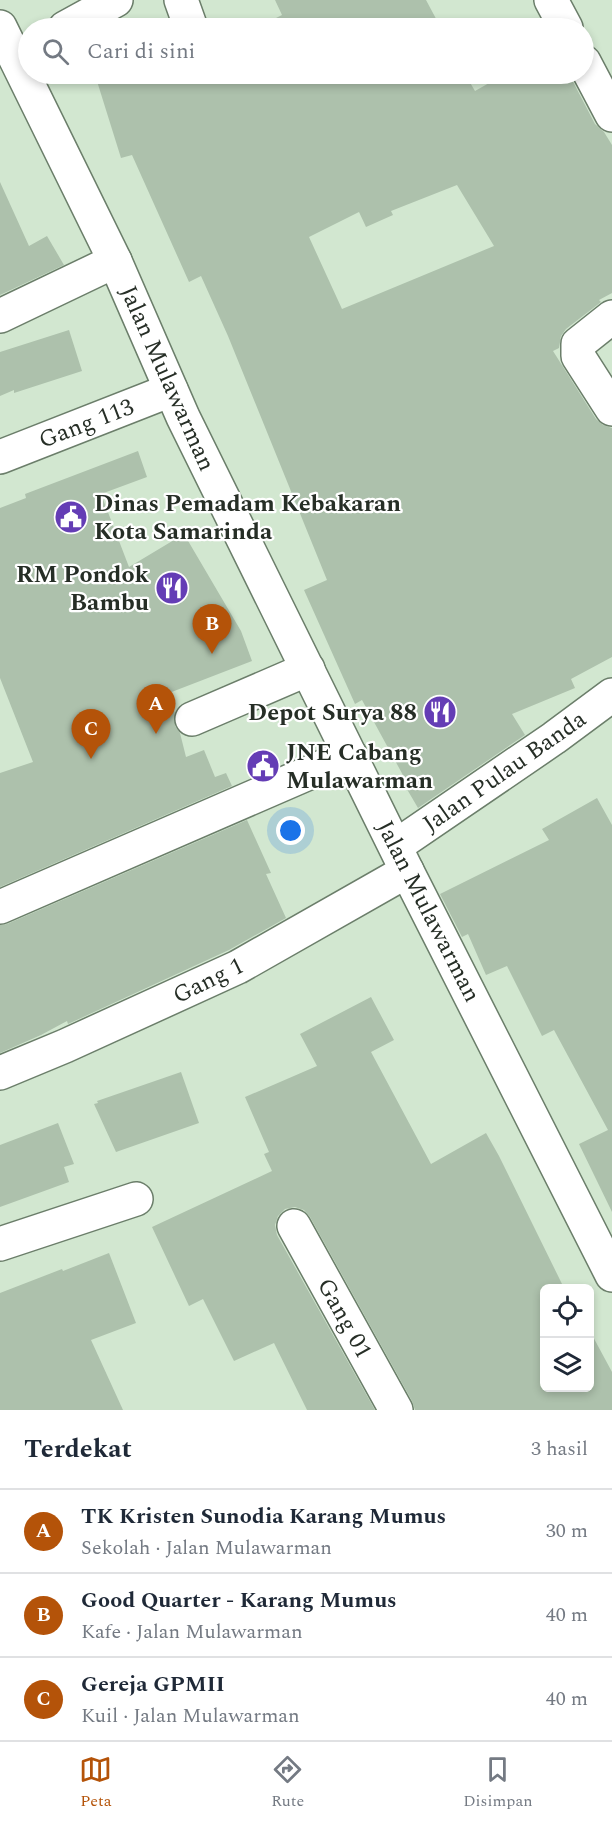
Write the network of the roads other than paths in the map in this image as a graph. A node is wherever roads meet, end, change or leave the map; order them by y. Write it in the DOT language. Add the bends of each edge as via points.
graph roads {
  1 [pos="116,0"];
  2 [pos="181,0"];
  3 [pos="550,0"];
  4 [pos="83,18"];
  5 [pos="187,18"];
  6 [pos="560,18"];
  7 [pos="0,27"];
  8 [pos="14,57"];
  9 [pos="594,81"];
  10 [pos="27,84"];
  11 [pos="612,115"];
  12 [pos="115,261"];
  13 [pos="0,316"];
  14 [pos="612,317"];
  15 [pos="171,390"];
  16 [pos="612,409"];
  17 [pos="0,457"];
  18 [pos="308,669"];
  19 [pos="612,695"];
  20 [pos="192,719"];
  21 [pos="350,755"];
  22 [pos="402,858"];
  23 [pos="0,907"];
  24 [pos="0,1073"];
  25 [pos="136,1199"];
  26 [pos="294,1226"];
  27 [pos="0,1244"];
  28 [pos="612,1275"];
  29 [pos="396,1410"];
  1 -- 4 [label="street"];
  2 -- 5 [label="street"];
  3 -- 6 [label="street"];
  7 -- 8 [label="street, Jalan Mulawarman"];
  9 -- 11 [label="street"];
  10 -- 12 [label="street, Jalan Mulawarman"];
  12 -- 13 [label="street"];
  12 -- 15 [label="street, Jalan Mulawarman"];
  14 -- 16 [label="street" via="578,344 578,356"];
  15 -- 17 [label="street, Gang 113"];
  15 -- 18 [label="street, Jalan Mulawarman"];
  18 -- 20 [label="street"];
  18 -- 21 [label="street, Jalan Mulawarman"];
  19 -- 22 [label="street, Jalan Pulau Banda"];
  21 -- 22 [label="street, Jalan Mulawarman"];
  21 -- 23 [label="street"];
  22 -- 24 [label="street, Gang 1" via="238,967"];
  22 -- 28 [label="street, Jalan Mulawarman"];
  25 -- 27 [label="street"];
  26 -- 29 [label="street, Gang 01"];
}
